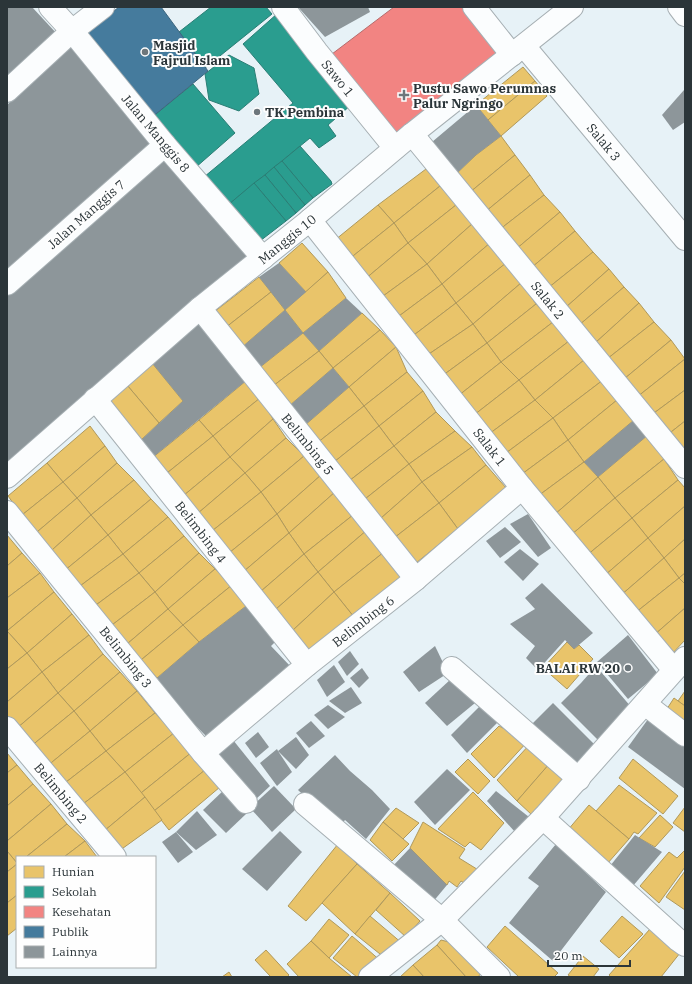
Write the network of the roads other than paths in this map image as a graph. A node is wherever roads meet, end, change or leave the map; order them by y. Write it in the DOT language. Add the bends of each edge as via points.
graph roads {
  1 [pos="50,7"];
  2 [pos="103,7"];
  3 [pos="283,7"];
  4 [pos="474,7"];
  5 [pos="572,7"];
  6 [pos="679,7"];
  7 [pos="685,15"];
  8 [pos="72,31"];
  9 [pos="518,50"];
  10 [pos="7,92"];
  11 [pos="412,134"];
  12 [pos="165,145"];
  13 [pos="395,148"];
  14 [pos="310,220"];
  15 [pos="685,239"];
  16 [pos="263,258"];
  17 [pos="7,284"];
  18 [pos="200,308"];
  19 [pos="95,400"];
  20 [pos="685,467"];
  21 [pos="7,476"];
  22 [pos="522,488"];
  23 [pos="7,512"];
  24 [pos="416,579"];
  25 [pos="680,664"];
  26 [pos="307,665"];
  27 [pos="452,668"];
  28 [pos="645,704"];
  29 [pos="7,728"];
  30 [pos="685,735"];
  31 [pos="203,753"];
  32 [pos="579,779"];
  33 [pos="246,802"];
  34 [pos="305,804"];
  35 [pos="543,818"];
  36 [pos="114,856"];
  37 [pos="442,920"];
  38 [pos="685,945"];
  39 [pos="370,977"];
  40 [pos="499,977"];
  1 -- 8 [label="street, Jalan Manggis 8"];
  2 -- 8 [label="street"];
  3 -- 13 [label="street, Sawo 1"];
  4 -- 9 [label="street, Salak 3"];
  5 -- 9 [label="street, Manggis 10"];
  6 -- 7 [label="street"];
  8 -- 10 [label="street"];
  8 -- 12 [label="street, Jalan Manggis 8"];
  9 -- 11 [label="street, Manggis 10"];
  9 -- 15 [label="street, Salak 3"];
  11 -- 13 [label="street, Manggis 10"];
  11 -- 20 [label="street, Salak 2"];
  12 -- 16 [label="street, Jalan Manggis 8"];
  12 -- 17 [label="street, Jalan Manggis 7"];
  13 -- 14 [label="street, Manggis 10"];
  14 -- 16 [label="street, Manggis 10"];
  14 -- 22 [label="street, Salak 1"];
  16 -- 18 [label="street, Manggis 10"];
  18 -- 19 [label="street, Manggis 10"];
  18 -- 24 [label="street, Belimbing 5"];
  19 -- 21 [label="street, Manggis 10"];
  19 -- 26 [label="street, Belimbing 4"];
  22 -- 24 [label="street, Belimbing 6"];
  22 -- 25 [label="street, Salak 1"];
  23 -- 31 [label="street, Belimbing 3"];
  24 -- 26 [label="street, Belimbing 6"];
  25 -- 28 [label="street"];
  26 -- 31 [label="street, Belimbing 6"];
  27 -- 32 [label="street"];
  28 -- 30 [label="street"];
  28 -- 32 [label="street"];
  29 -- 36 [label="street, Belimbing 2"];
  31 -- 33 [label="street, Belimbing 3"];
  32 -- 35 [label="street"];
  34 -- 37 [label="street"];
  35 -- 37 [label="street"];
  35 -- 38 [label="street"];
  37 -- 39 [label="street"];
  37 -- 40 [label="street"];
}
